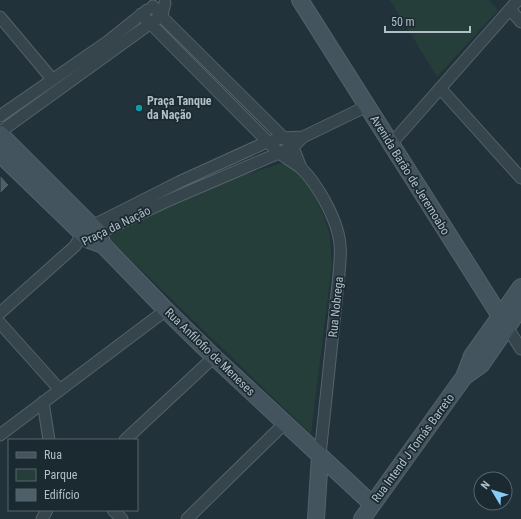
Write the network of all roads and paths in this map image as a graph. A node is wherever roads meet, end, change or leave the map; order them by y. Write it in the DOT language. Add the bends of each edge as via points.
graph roads {
  1 [pos="518,0"];
  2 [pos="303,1"];
  3 [pos="168,2"];
  4 [pos="153,6"];
  5 [pos="510,9"];
  6 [pos="141,14"];
  7 [pos="162,15"];
  8 [pos="0,17"];
  9 [pos="521,22"];
  10 [pos="150,23"];
  11 [pos="52,79"];
  12 [pos="440,88"];
  13 [pos="367,106"];
  14 [pos="0,116"];
  15 [pos="0,133"];
  16 [pos="303,137"];
  17 [pos="283,138"];
  18 [pos="268,142"];
  19 [pos="391,144"];
  20 [pos="293,147"];
  21 [pos="279,153"];
  22 [pos="0,154"];
  23 [pos="301,168"];
  24 [pos="521,178"];
  25 [pos="90,237"];
  26 [pos="521,287"];
  27 [pos="521,307"];
  28 [pos="166,310"];
  29 [pos="0,313"];
  30 [pos="503,322"];
  31 [pos="0,323"];
  32 [pos="521,349"];
  33 [pos="214,357"];
  34 [pos="60,390"];
  35 [pos="44,402"];
  36 [pos="284,423"];
  37 [pos="0,435"];
  38 [pos="49,439"];
  39 [pos="126,439"];
  40 [pos="320,455"];
  41 [pos="372,504"];
  42 [pos="114,511"];
  43 [pos="122,519"];
  44 [pos="187,519"];
  45 [pos="316,519"];
  46 [pos="362,519"];
  1 -- 5 [label="street"];
  2 -- 13 [label="main road, Avenida Barão de Jeremoabo"];
  3 -- 4 [label="street"];
  3 -- 7 [label="street"];
  4 -- 6 [label="street"];
  4 -- 7 [label="street, Rua Nobrega"];
  5 -- 9 [label="street"];
  5 -- 12 [label="street"];
  6 -- 10 [label="street, Rua Nobrega"];
  6 -- 11 [label="street" via="107,42"];
  7 -- 10 [label="street"];
  7 -- 17 [label="street, Rua Nobrega"];
  8 -- 11 [label="street"];
  10 -- 15 [label="street"];
  10 -- 18 [label="street, Rua Nobrega"];
  11 -- 14 [label="street"];
  12 -- 19 [label="street"];
  12 -- 24 [label="street"];
  13 -- 16 [label="street, Praça da Nação"];
  13 -- 19 [label="main road, Avenida Barão de Jeremoabo"];
  15 -- 25 [label="main road, Rua Anfilofio de Meneses"];
  16 -- 17 [label="street, Praça da Nação"];
  16 -- 20 [label="street, Praça da Nação"];
  17 -- 18 [label="street, Praça da Nação"];
  17 -- 20 [label="street, Rua Nobrega"];
  18 -- 21 [label="street, Rua Nobrega"];
  18 -- 25 [label="street, Praça da Nação" via="179,182"];
  19 -- 30 [label="main road, Avenida Barão de Jeremoabo"];
  20 -- 21 [label="street, Praça da Nação"];
  20 -- 23 [label="street, Rua Nobrega"];
  21 -- 23 [label="street, Rua Nobrega"];
  21 -- 25 [label="street, Praça da Nação"];
  22 -- 25 [label="main road, Rua Anfilofio de Meneses"];
  23 -- 40 [label="street, Rua Nobrega" via="316,185 330,213 341,248"];
  25 -- 28 [label="main road, Rua Anfilofio de Meneses"];
  25 -- 29 [label="street"];
  26 -- 30 [label="main road, Rua Intend J Tomás Barreto"];
  27 -- 30 [label="main road, Rua Intend J Tomás Barreto"];
  28 -- 33 [label="main road, Rua Anfilofio de Meneses"];
  28 -- 34 [label="street"];
  30 -- 32 [label="street, Avenida Barão de Jeremoabo"];
  30 -- 41 [label="main road, Rua Intend J Tomás Barreto" via="472,356 464,377"];
  31 -- 34 [label="street"];
  33 -- 36 [label="main road, Rua Anfilofio de Meneses"];
  33 -- 39 [label="street"];
  34 -- 35 [label="street"];
  35 -- 37 [label="street"];
  35 -- 38 [label="street"];
  36 -- 40 [label="main road, Rua Anfilofio de Meneses"];
  36 -- 44 [label="street"];
  40 -- 41 [label="main road, Rua Anfilofio de Meneses"];
  40 -- 45 [label="main road"];
  41 -- 46 [label="main road, Rua Intend J Tomás Barreto"];
  42 -- 43 [label="street"];
}
